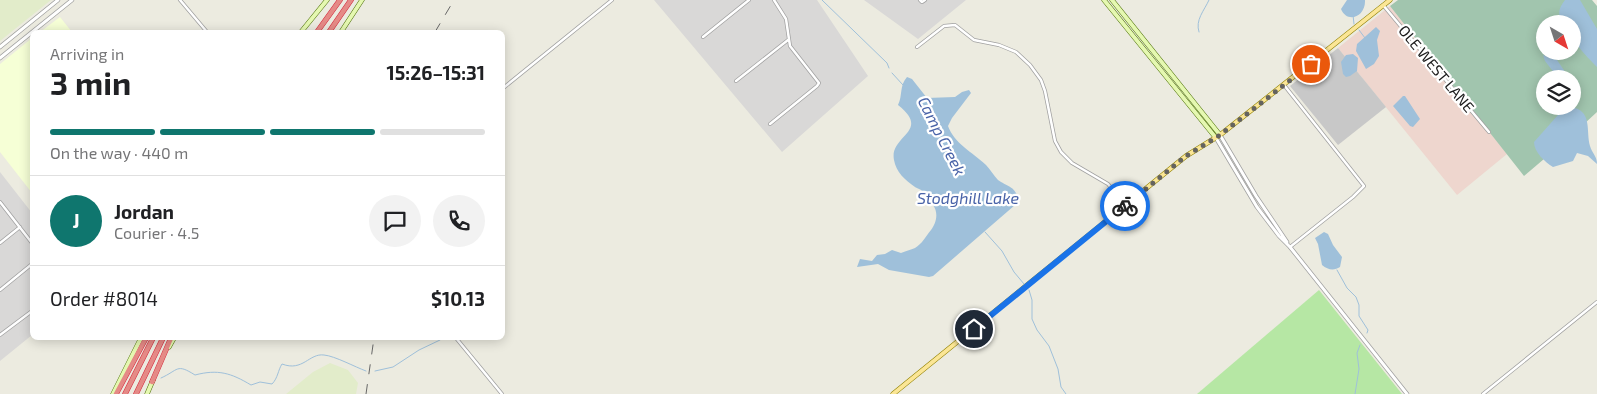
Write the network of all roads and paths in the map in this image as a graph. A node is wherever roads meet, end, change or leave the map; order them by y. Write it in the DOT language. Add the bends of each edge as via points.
graph roads {
  1 [pos="58,0"];
  2 [pos="72,0"];
  3 [pos="180,0"];
  4 [pos="327,0"];
  5 [pos="340,0"];
  6 [pos="351,0"];
  7 [pos="362,0"];
  8 [pos="612,0"];
  9 [pos="749,0"];
  10 [pos="774,0"];
  11 [pos="1104,0"];
  12 [pos="1112,0"];
  13 [pos="1390,0"];
  14 [pos="1383,5"];
  15 [pos="35,30"];
  16 [pos="205,30"];
  17 [pos="304,30"];
  18 [pos="318,30"];
  19 [pos="330,30"];
  20 [pos="342,30"];
  21 [pos="30,34"];
  22 [pos="703,38"];
  23 [pos="788,40"];
  24 [pos="0,46"];
  25 [pos="917,46"];
  26 [pos="0,58"];
  27 [pos="736,81"];
  28 [pos="1284,85"];
  29 [pos="505,87"];
  30 [pos="770,124"];
  31 [pos="1489,132"];
  32 [pos="1218,137"];
  33 [pos="0,202"];
  34 [pos="1126,205"];
  35 [pos="20,227"];
  36 [pos="30,240"];
  37 [pos="0,243"];
  38 [pos="1290,247"];
  39 [pos="30,266"];
  40 [pos="0,290"];
  41 [pos="1597,302"];
  42 [pos="30,312"];
  43 [pos="0,335"];
  44 [pos="140,340"];
  45 [pos="145,340"];
  46 [pos="152,340"];
  47 [pos="162,340"];
  48 [pos="172,340"];
  49 [pos="458,340"];
  50 [pos="152,382"];
  51 [pos="115,394"];
  52 [pos="125,394"];
  53 [pos="136,394"];
  54 [pos="147,394"];
  55 [pos="502,394"];
  56 [pos="893,394"];
  57 [pos="1407,394"];
  58 [pos="1483,394"];
  1 -- 24 [label="street"];
  2 -- 15 [label="street"];
  3 -- 16 [label="street"];
  4 -- 17 [label="main road"];
  5 -- 18 [label="highway"];
  6 -- 19 [label="highway"];
  7 -- 20 [label="main road"];
  8 -- 29 [label="street"];
  9 -- 22 [label="street"];
  10 -- 23 [label="street" via="786,19"];
  11 -- 32 [label="main road"];
  12 -- 32 [label="main road"];
  13 -- 14 [label="main road"];
  14 -- 28 [label="main road"];
  14 -- 31 [label="street, OLE WEST LANE"];
  21 -- 26 [label="street"];
  23 -- 27 [label="street"];
  23 -- 30 [label="street" via="794,53 819,83"];
  25 -- 34 [label="street" via="944,26 955,25 974,40 1010,49 1030,65 1041,80 1055,141 1061,152 1072,163 1108,184"];
  28 -- 32 [label="main road"];
  28 -- 38 [label="street" via="1364,186"];
  32 -- 34 [label="main road" via="1186,156"];
  32 -- 38 [label="street"];
  33 -- 35 [label="street"];
  34 -- 56 [label="main road"];
  35 -- 36 [label="street"];
  35 -- 37 [label="street"];
  38 -- 57 [label="street"];
  39 -- 40 [label="street"];
  41 -- 58 [label="street"];
  42 -- 43 [label="street"];
  44 -- 51 [label="main road"];
  45 -- 51 [label="highway"];
  46 -- 52 [label="highway"];
  47 -- 53 [label="highway"];
  48 -- 50 [label="highway"];
  49 -- 55 [label="street"];
  50 -- 54 [label="main road"];
}
